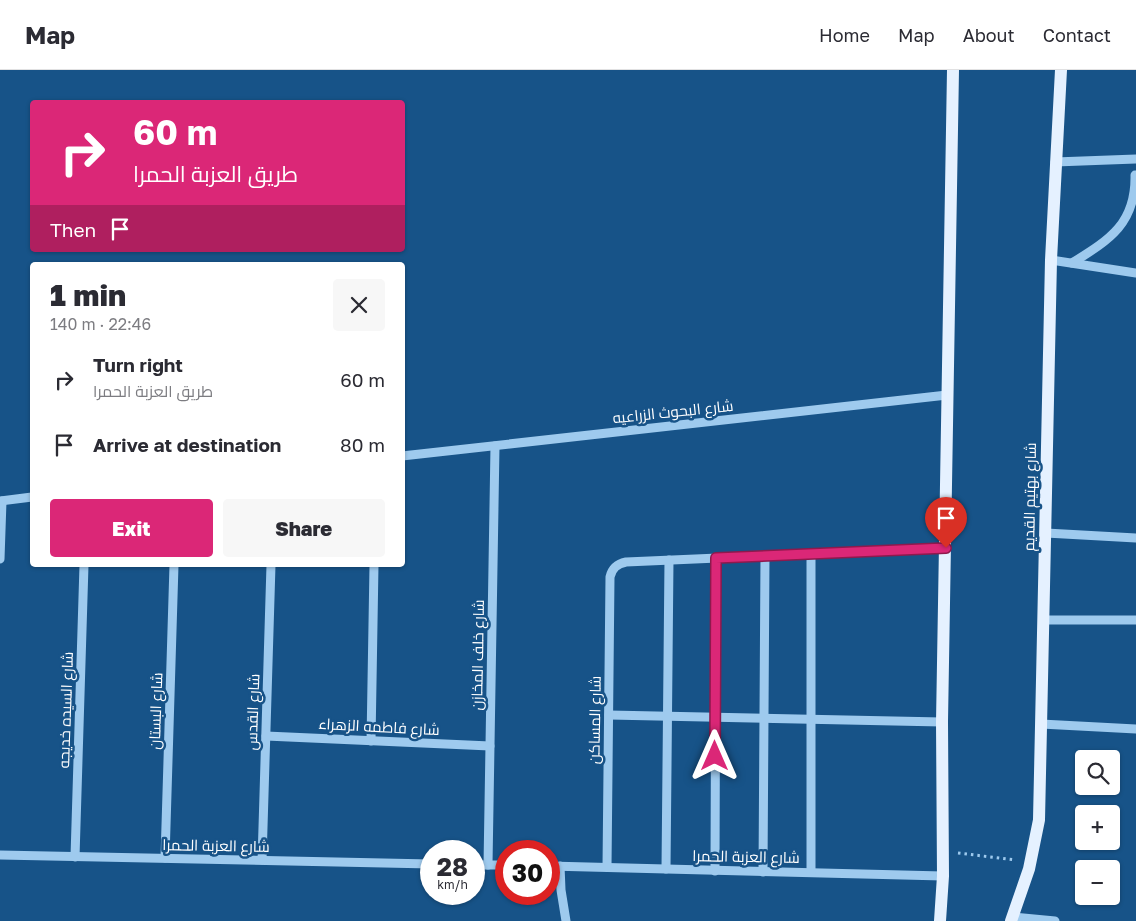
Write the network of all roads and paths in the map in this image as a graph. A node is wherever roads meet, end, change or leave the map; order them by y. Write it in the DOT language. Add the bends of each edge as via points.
graph roads {
  1 [pos="953,70"];
  2 [pos="1061,70"];
  3 [pos="1136,159"];
  4 [pos="1056,162"];
  5 [pos="1135,175"];
  6 [pos="1050,260"];
  7 [pos="1072,263"];
  8 [pos="1136,273"];
  9 [pos="947,395"];
  10 [pos="495,446"];
  11 [pos="405,456"];
  12 [pos="30,497"];
  13 [pos="1,501"];
  14 [pos="1046,533"];
  15 [pos="1136,538"];
  16 [pos="946,548"];
  17 [pos="811,554"];
  18 [pos="765,556"];
  19 [pos="716,558"];
  20 [pos="0,559"];
  21 [pos="669,560"];
  22 [pos="84,567"];
  23 [pos="174,567"];
  24 [pos="271,567"];
  25 [pos="374,567"];
  26 [pos="1044,620"];
  27 [pos="1136,620"];
  28 [pos="609,715"];
  29 [pos="668,716"];
  30 [pos="715,717"];
  31 [pos="764,718"];
  32 [pos="811,719"];
  33 [pos="942,722"];
  34 [pos="1041,724"];
  35 [pos="1136,729"];
  36 [pos="266,736"];
  37 [pos="371,741"];
  38 [pos="490,746"];
  39 [pos="942,852"];
  40 [pos="0,855"];
  41 [pos="75,857"];
  42 [pos="165,858"];
  43 [pos="262,860"];
  44 [pos="1031,862"];
  45 [pos="420,864"];
  46 [pos="488,865"];
  47 [pos="495,865"];
  48 [pos="560,866"];
  49 [pos="608,867"];
  50 [pos="666,869"];
  51 [pos="714,871"];
  52 [pos="763,872"];
  53 [pos="811,872"];
  54 [pos="943,876"];
  55 [pos="1012,919"];
  56 [pos="566,921"];
  57 [pos="940,921"];
  58 [pos="1055,921"];
  1 -- 9 [label="main road"];
  2 -- 4 [label="main road, شارع بهتيم القديم"];
  3 -- 4 [label="street"];
  4 -- 6 [label="main road, شارع بهتيم القديم"];
  5 -- 7 [label="street" via="1134,198 1124,222 1116,233"];
  6 -- 7 [label="street"];
  6 -- 14 [label="main road, شارع بهتيم القديم"];
  7 -- 8 [label="street"];
  9 -- 10 [label="street, شارع البحوث الزراعيه"];
  9 -- 16 [label="main road"];
  10 -- 11 [label="street, شارع البحوث الزراعيه"];
  10 -- 38 [label="street, شارع خلف المخازن"];
  12 -- 13 [label="street"];
  13 -- 20 [label="street"];
  14 -- 15 [label="street"];
  14 -- 26 [label="main road, شارع بهتيم القديم"];
  16 -- 17 [label="street"];
  16 -- 33 [label="main road"];
  17 -- 18 [label="street"];
  17 -- 32 [label="street"];
  18 -- 19 [label="street"];
  18 -- 31 [label="street"];
  19 -- 21 [label="street"];
  19 -- 30 [label="street"];
  21 -- 28 [label="street, شارع المساكن" via="620,563 611,573"];
  21 -- 29 [label="street"];
  22 -- 41 [label="street, شارع السيده خديجه"];
  23 -- 42 [label="street, شارع البستان"];
  24 -- 36 [label="street, شارع القدس"];
  25 -- 37 [label="street"];
  26 -- 27 [label="street"];
  26 -- 34 [label="main road, شارع بهتيم القديم"];
  28 -- 29 [label="street"];
  28 -- 49 [label="street, شارع المساكن"];
  29 -- 30 [label="street"];
  29 -- 50 [label="street"];
  30 -- 31 [label="street"];
  30 -- 51 [label="street"];
  31 -- 32 [label="street"];
  31 -- 52 [label="street"];
  32 -- 33 [label="street"];
  32 -- 53 [label="street"];
  33 -- 39 [label="main road"];
  34 -- 35 [label="street"];
  34 -- 44 [label="main road, شارع بهتيم القديم" via="1039,820"];
  36 -- 37 [label="street, شارع فاطمه الزهراء"];
  36 -- 43 [label="street, شارع القدس"];
  37 -- 38 [label="street, شارع فاطمه الزهراء"];
  38 -- 46 [label="street, شارع خلف المخازن"];
  39 -- 44 [label="path"];
  39 -- 54 [label="main road"];
  40 -- 41 [label="street, شارع العزبة الحمرا"];
  41 -- 42 [label="street, شارع العزبة الحمرا"];
  42 -- 43 [label="street, شارع العزبة الحمرا"];
  43 -- 45 [label="street, شارع العزبة الحمرا"];
  44 -- 55 [label="main road, شارع بهتيم القديم"];
  46 -- 47 [label="street"];
  48 -- 49 [label="street, شارع العزبة الحمرا"];
  48 -- 56 [label="street"];
  49 -- 50 [label="street, شارع العزبة الحمرا"];
  50 -- 51 [label="street, شارع العزبة الحمرا"];
  51 -- 52 [label="street, شارع العزبة الحمرا"];
  52 -- 53 [label="street, شارع العزبة الحمرا"];
  53 -- 54 [label="street, شارع العزبة الحمرا"];
  54 -- 57 [label="main road"];
  55 -- 58 [label="street"];
}
